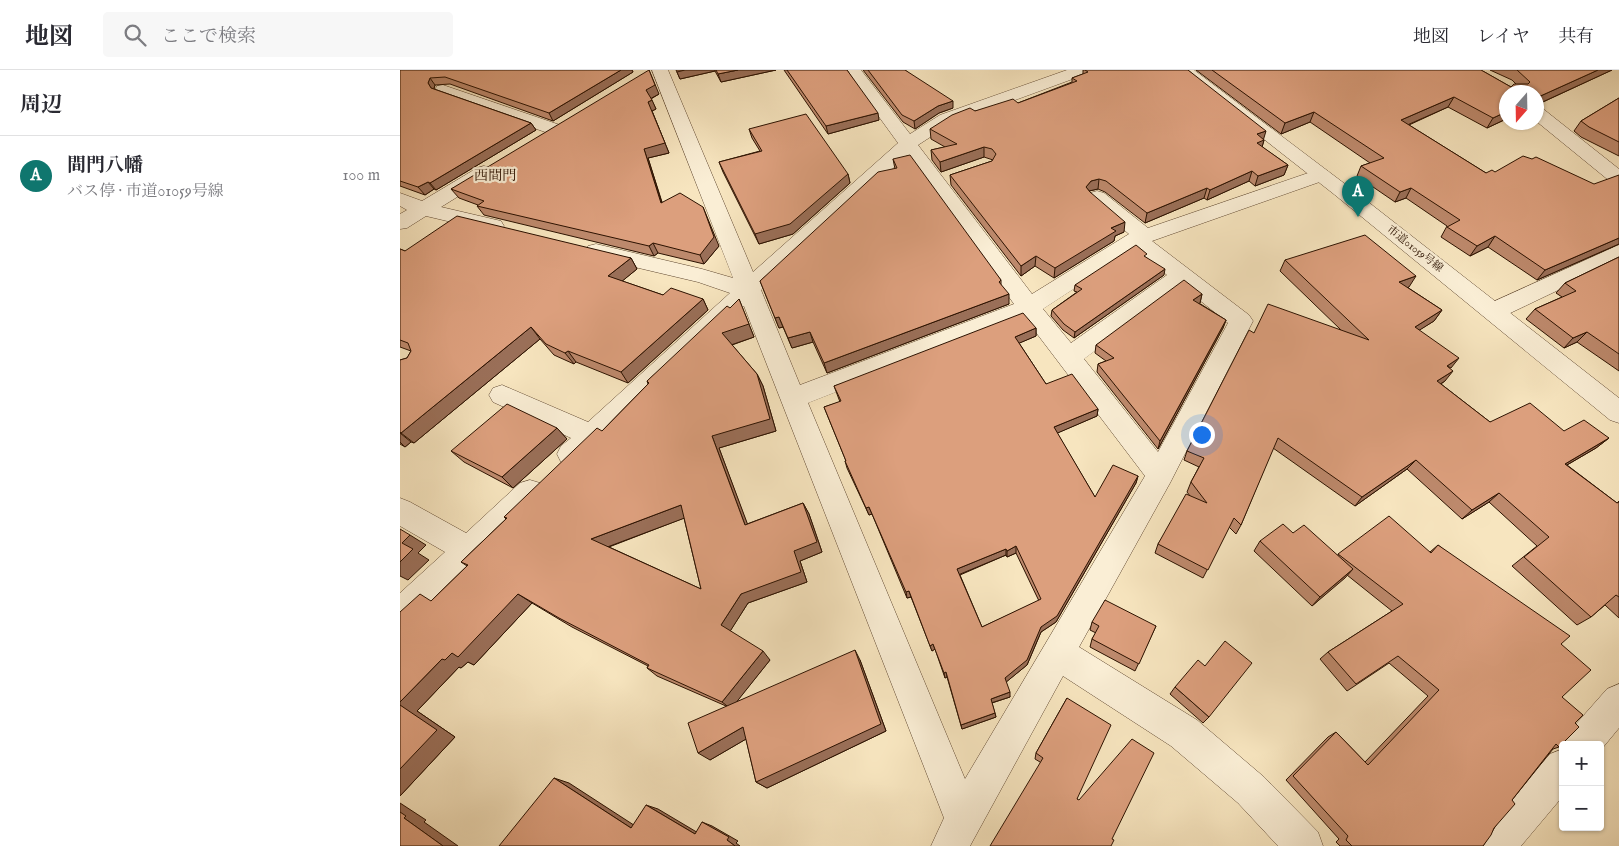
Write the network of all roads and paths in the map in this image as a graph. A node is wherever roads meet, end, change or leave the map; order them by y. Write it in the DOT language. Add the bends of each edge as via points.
graph roads {
  1 [pos="853,70"];
  2 [pos="1083,70"];
  3 [pos="1184,70"];
  4 [pos="652,72"];
  5 [pos="443,90"];
  6 [pos="1544,118"];
  7 [pos="570,119"];
  8 [pos="554,129"];
  9 [pos="538,139"];
  10 [pos="909,143"];
  11 [pos="496,164"];
  12 [pos="1321,175"];
  13 [pos="1619,179"];
  14 [pos="1097,197"];
  15 [pos="400,199"];
  16 [pos="423,209"];
  17 [pos="400,222"];
  18 [pos="509,230"];
  19 [pos="1141,237"];
  20 [pos="577,246"];
  21 [pos="1619,252"];
  22 [pos="1182,274"];
  23 [pos="747,290"];
  24 [pos="1029,307"];
  25 [pos="1494,311"];
  26 [pos="1069,357"];
  27 [pos="502,395"];
  28 [pos="792,399"];
  29 [pos="1619,413"];
  30 [pos="591,435"];
  31 [pos="1160,475"];
  32 [pos="400,511"];
  33 [pos="468,550"];
  34 [pos="400,614"];
  35 [pos="1058,653"];
  36 [pos="1619,701"];
  37 [pos="1585,741"];
  38 [pos="1559,772"];
  39 [pos="963,819"];
  40 [pos="950,846"];
  41 [pos="1304,846"];
  42 [pos="1496,846"];
  1 -- 10 [label="street"];
  2 -- 10 [label="street" via="946,119"];
  3 -- 12 [label="street, 市道01059号線"];
  4 -- 23 [label="street"];
  5 -- 8 [label="street"];
  6 -- 13 [label="street"];
  7 -- 8 [label="street"];
  8 -- 9 [label="street"];
  10 -- 23 [label="street"];
  10 -- 24 [label="street" via="945,179"];
  11 -- 16 [label="street"];
  12 -- 19 [label="street"];
  12 -- 25 [label="street, 市道01059号線"];
  14 -- 19 [label="street"];
  15 -- 16 [label="street"];
  16 -- 17 [label="street"];
  16 -- 18 [label="street"];
  19 -- 22 [label="street"];
  19 -- 24 [label="street"];
  20 -- 23 [label="street"];
  21 -- 25 [label="street"];
  22 -- 26 [label="street"];
  22 -- 31 [label="street" via="1241,321"];
  23 -- 28 [label="street"];
  23 -- 30 [label="street"];
  24 -- 26 [label="street"];
  24 -- 28 [label="street"];
  25 -- 29 [label="street, 市道01059号線"];
  26 -- 31 [label="street"];
  27 -- 30 [label="street"];
  28 -- 39 [label="street"];
  30 -- 33 [label="street"];
  31 -- 35 [label="street"];
  32 -- 33 [label="street"];
  33 -- 34 [label="street"];
  35 -- 39 [label="street"];
  35 -- 41 [label="street" via="1184,733 1251,790"];
  36 -- 37 [label="street"];
  38 -- 42 [label="street"];
  39 -- 40 [label="street"];
}
